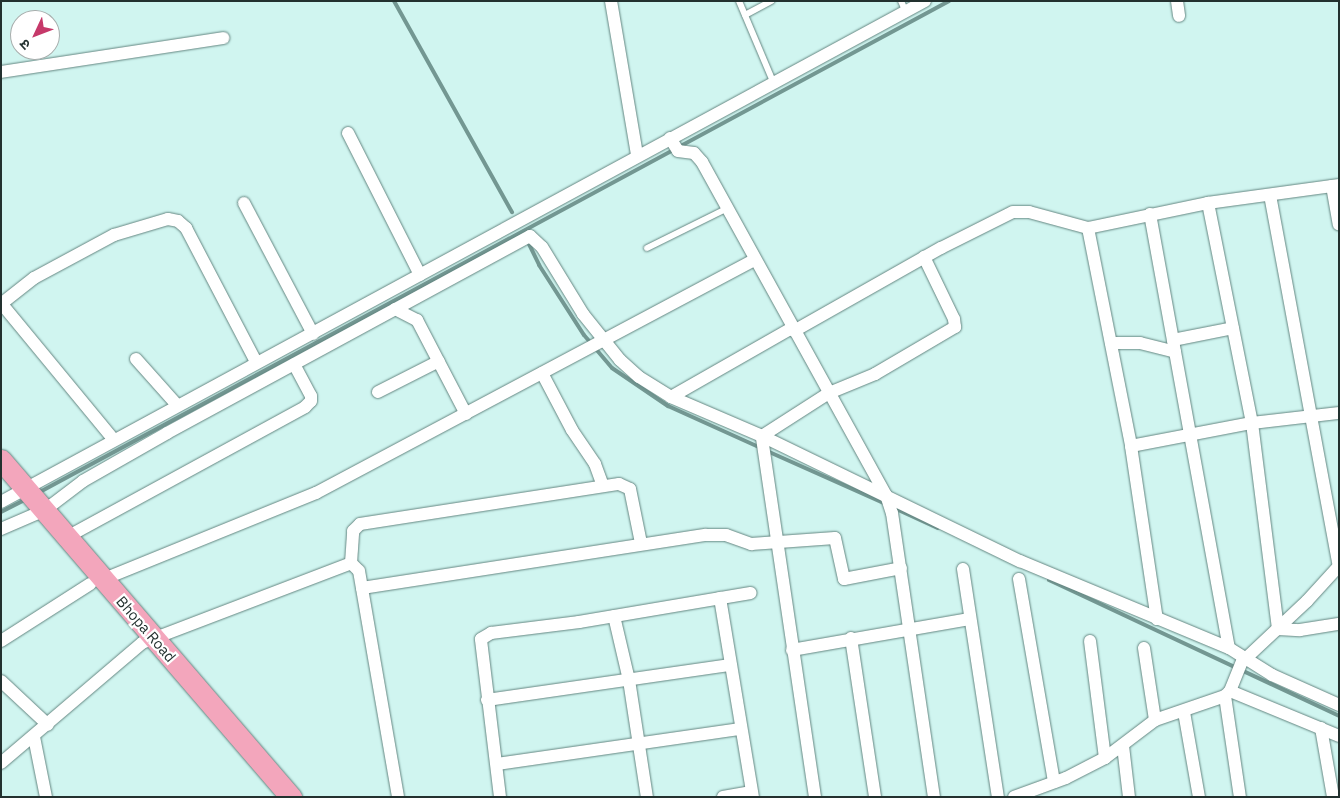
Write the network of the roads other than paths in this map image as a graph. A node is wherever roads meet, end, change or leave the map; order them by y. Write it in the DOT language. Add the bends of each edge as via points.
graph roads {
  1 [pos="611,1"];
  2 [pos="739,1"];
  3 [pos="771,1"];
  4 [pos="925,1"];
  5 [pos="1177,1"];
  6 [pos="903,6"];
  7 [pos="745,15"];
  8 [pos="1179,16"];
  9 [pos="222,38"];
  10 [pos="1,72"];
  11 [pos="774,84"];
  12 [pos="348,133"];
  13 [pos="674,145"];
  14 [pos="636,155"];
  15 [pos="1335,185"];
  16 [pos="1270,194"];
  17 [pos="244,203"];
  18 [pos="1208,203"];
  19 [pos="726,209"];
  20 [pos="1150,214"];
  21 [pos="1339,224"];
  22 [pos="1088,228"];
  23 [pos="646,248"];
  24 [pos="924,257"];
  25 [pos="754,260"];
  26 [pos="420,275"];
  27 [pos="1,303"];
  28 [pos="395,309"];
  29 [pos="1233,328"];
  30 [pos="793,330"];
  31 [pos="313,334"];
  32 [pos="1111,343"];
  33 [pos="595,345"];
  34 [pos="1174,346"];
  35 [pos="136,359"];
  36 [pos="439,361"];
  37 [pos="256,362"];
  38 [pos="294,364"];
  39 [pos="542,373"];
  40 [pos="378,392"];
  41 [pos="829,393"];
  42 [pos="672,397"];
  43 [pos="177,405"];
  44 [pos="1339,412"];
  45 [pos="466,414"];
  46 [pos="1312,418"];
  47 [pos="1252,423"];
  48 [pos="1190,436"];
  49 [pos="113,439"];
  50 [pos="763,444"];
  51 [pos="1131,446"];
  52 [pos="1,460"];
  53 [pos="1,478"];
  54 [pos="603,486"];
  55 [pos="27,502"];
  56 [pos="889,503"];
  57 [pos="1,529"];
  58 [pos="67,537"];
  59 [pos="777,541"];
  60 [pos="641,543"];
  61 [pos="351,563"];
  62 [pos="1339,566"];
  63 [pos="900,568"];
  64 [pos="963,569"];
  65 [pos="1019,579"];
  66 [pos="97,582"];
  67 [pos="362,588"];
  68 [pos="751,593"];
  69 [pos="720,598"];
  70 [pos="614,616"];
  71 [pos="969,619"];
  72 [pos="1157,619"];
  73 [pos="1339,624"];
  74 [pos="910,628"];
  75 [pos="1278,629"];
  76 [pos="851,638"];
  77 [pos="147,640"];
  78 [pos="1,641"];
  79 [pos="1090,641"];
  80 [pos="1144,648"];
  81 [pos="1228,648"];
  82 [pos="792,650"];
  83 [pos="731,665"];
  84 [pos="1241,665"];
  85 [pos="629,680"];
  86 [pos="1,681"];
  87 [pos="1227,694"];
  88 [pos="487,700"];
  89 [pos="1339,705"];
  90 [pos="1184,712"];
  91 [pos="1155,720"];
  92 [pos="48,725"];
  93 [pos="1321,728"];
  94 [pos="741,729"];
  95 [pos="1339,736"];
  96 [pos="34,737"];
  97 [pos="639,745"];
  98 [pos="1123,746"];
  99 [pos="1105,758"];
  100 [pos="1,763"];
  101 [pos="497,764"];
  102 [pos="1054,782"];
  103 [pos="1040,792"];
  104 [pos="752,794"];
  105 [pos="46,797"];
  106 [pos="275,797"];
  107 [pos="291,797"];
  108 [pos="398,797"];
  109 [pos="500,797"];
  110 [pos="647,797"];
  111 [pos="723,797"];
  112 [pos="815,797"];
  113 [pos="875,797"];
  114 [pos="934,797"];
  115 [pos="998,797"];
  116 [pos="1014,797"];
  117 [pos="1129,797"];
  118 [pos="1199,797"];
  119 [pos="1240,797"];
  120 [pos="1333,797"];
  1 -- 14 [label="street"];
  2 -- 7 [label="lane"];
  3 -- 7 [label="lane"];
  4 -- 6 [label="street"];
  5 -- 8 [label="street"];
  6 -- 11 [label="street"];
  7 -- 11 [label="lane"];
  9 -- 10 [label="street"];
  11 -- 13 [label="street"];
  12 -- 26 [label="street"];
  13 -- 14 [label="street"];
  13 -- 19 [label="street" via="698,156"];
  14 -- 26 [label="street"];
  15 -- 16 [label="street"];
  15 -- 21 [label="street"];
  16 -- 18 [label="street"];
  16 -- 46 [label="street"];
  17 -- 31 [label="street"];
  18 -- 20 [label="street"];
  18 -- 29 [label="street"];
  19 -- 23 [label="lane"];
  19 -- 25 [label="street"];
  20 -- 22 [label="street"];
  20 -- 34 [label="street"];
  22 -- 24 [label="street" via="1029,212 1013,212"];
  22 -- 32 [label="street"];
  24 -- 30 [label="street"];
  24 -- 41 [label="street" via="954,319 955,328 875,374"];
  25 -- 30 [label="street"];
  25 -- 33 [label="street"];
  26 -- 31 [label="street"];
  27 -- 37 [label="street" via="34,278 114,235 168,219 178,220 186,228"];
  27 -- 49 [label="street"];
  28 -- 33 [label="street" via="530,236 542,247 583,314"];
  28 -- 36 [label="street" via="417,320"];
  28 -- 38 [label="street"];
  29 -- 34 [label="street"];
  29 -- 47 [label="street"];
  30 -- 41 [label="street"];
  30 -- 42 [label="street"];
  31 -- 37 [label="street"];
  32 -- 34 [label="street"];
  32 -- 51 [label="street"];
  33 -- 39 [label="street"];
  33 -- 42 [label="street"];
  34 -- 48 [label="street"];
  35 -- 43 [label="street"];
  36 -- 40 [label="street"];
  36 -- 45 [label="street"];
  37 -- 43 [label="street"];
  38 -- 55 [label="street" via="83,482"];
  38 -- 58 [label="street" via="310,396 311,401 305,407"];
  39 -- 45 [label="street"];
  39 -- 54 [label="street" via="572,430 595,464"];
  41 -- 50 [label="street"];
  41 -- 56 [label="street"];
  42 -- 50 [label="street"];
  43 -- 49 [label="street"];
  44 -- 46 [label="street"];
  45 -- 66 [label="street" via="316,493"];
  46 -- 47 [label="street"];
  46 -- 62 [label="street"];
  47 -- 48 [label="street"];
  47 -- 75 [label="street"];
  48 -- 51 [label="street"];
  48 -- 81 [label="street"];
  49 -- 55 [label="street"];
  50 -- 56 [label="street"];
  50 -- 59 [label="street"];
  51 -- 72 [label="street"];
  52 -- 55 [label="main road, Bhopa Road"];
  53 -- 55 [label="main road, Bhopa Road"];
  54 -- 60 [label="street" via="627,486"];
  54 -- 61 [label="street" via="360,524 353,531"];
  55 -- 57 [label="street"];
  55 -- 58 [label="main road, Bhopa Road"];
  55 -- 66 [label="main road, Bhopa Road"];
  56 -- 63 [label="street"];
  56 -- 72 [label="street"];
  58 -- 66 [label="main road, Bhopa Road"];
  59 -- 60 [label="street" via="747,543 717,535"];
  59 -- 63 [label="street" via="835,538 844,578"];
  59 -- 82 [label="street"];
  60 -- 67 [label="street" via="490,571"];
  61 -- 67 [label="street" via="359,571"];
  61 -- 77 [label="street"];
  62 -- 75 [label="street"];
  63 -- 74 [label="street"];
  64 -- 71 [label="street"];
  65 -- 102 [label="street"];
  66 -- 77 [label="main road, Bhopa Road"];
  66 -- 78 [label="street"];
  67 -- 108 [label="street"];
  68 -- 69 [label="street"];
  69 -- 70 [label="street"];
  69 -- 83 [label="street"];
  70 -- 85 [label="street"];
  70 -- 88 [label="street" via="485,636 480,644"];
  71 -- 74 [label="street"];
  71 -- 115 [label="street"];
  72 -- 81 [label="street"];
  73 -- 75 [label="street" via="1300,630"];
  74 -- 76 [label="street"];
  74 -- 114 [label="street"];
  75 -- 84 [label="street"];
  76 -- 82 [label="street"];
  76 -- 113 [label="street"];
  77 -- 92 [label="street"];
  77 -- 106 [label="main road, Bhopa Road"];
  77 -- 107 [label="main road, Bhopa Road"];
  79 -- 99 [label="street"];
  80 -- 91 [label="street"];
  81 -- 84 [label="street"];
  82 -- 112 [label="street"];
  83 -- 85 [label="street"];
  83 -- 94 [label="street"];
  84 -- 87 [label="street"];
  84 -- 89 [label="street"];
  85 -- 88 [label="street"];
  85 -- 97 [label="street"];
  86 -- 92 [label="street"];
  87 -- 90 [label="street"];
  87 -- 93 [label="street"];
  87 -- 119 [label="street"];
  88 -- 101 [label="street"];
  90 -- 91 [label="street"];
  90 -- 118 [label="street"];
  91 -- 98 [label="street"];
  92 -- 96 [label="street"];
  93 -- 95 [label="street"];
  93 -- 120 [label="street"];
  94 -- 97 [label="street"];
  94 -- 104 [label="street"];
  96 -- 100 [label="street"];
  96 -- 105 [label="street"];
  97 -- 101 [label="street"];
  97 -- 110 [label="street"];
  98 -- 99 [label="street"];
  98 -- 117 [label="street"];
  99 -- 102 [label="street"];
  101 -- 109 [label="street"];
  102 -- 103 [label="street"];
  103 -- 116 [label="street"];
  104 -- 111 [label="street"];
}
